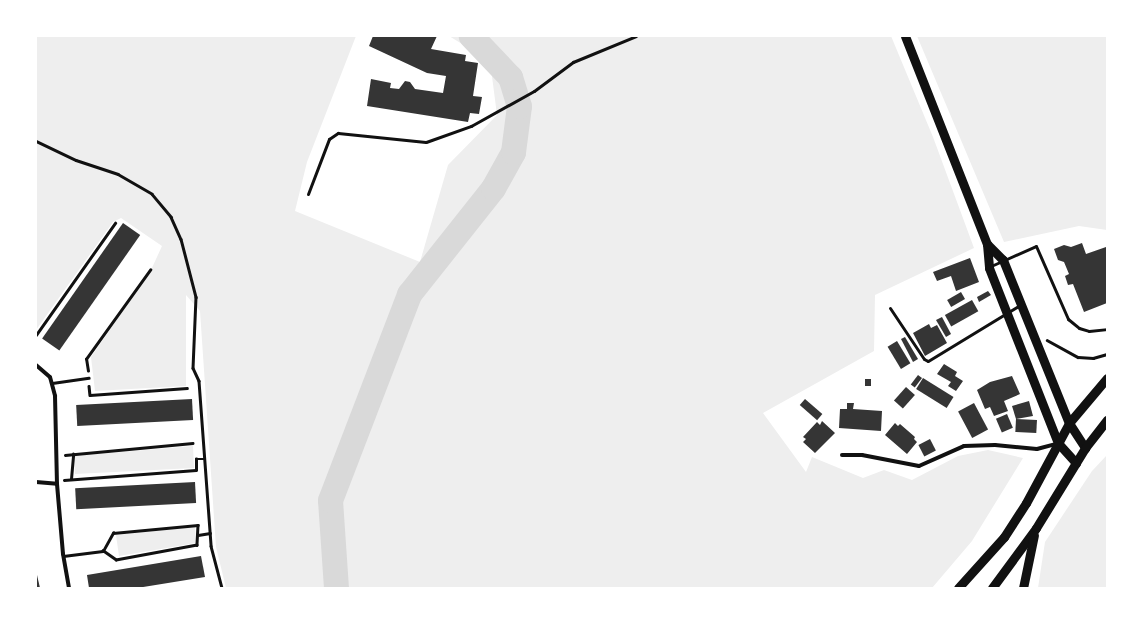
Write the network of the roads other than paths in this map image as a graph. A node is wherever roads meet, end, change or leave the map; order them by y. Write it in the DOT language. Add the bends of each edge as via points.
graph roads {
  1 [pos="636,36"];
  2 [pos="905,36"];
  3 [pos="308,194"];
  4 [pos="987,244"];
  5 [pos="1003,260"];
  6 [pos="989,268"];
  7 [pos="1021,304"];
  8 [pos="890,308"];
  9 [pos="1006,313"];
  10 [pos="1107,329"];
  11 [pos="36,365"];
  12 [pos="88,378"];
  13 [pos="1107,378"];
  14 [pos="52,384"];
  15 [pos="1107,420"];
  16 [pos="1069,423"];
  17 [pos="1058,443"];
  18 [pos="1085,448"];
  19 [pos="842,454"];
  20 [pos="1076,463"];
  21 [pos="36,482"];
  22 [pos="57,482"];
  23 [pos="1036,528"];
  24 [pos="103,551"];
  25 [pos="63,556"];
  26 [pos="69,588"];
  27 [pos="958,588"];
  28 [pos="992,588"];
  29 [pos="1023,588"];
  1 -- 3 [label="lane" via="573,62 507,108 471,126 426,142 338,133 329,139"];
  2 -- 4 [label="main road"];
  4 -- 5 [label="main road"];
  4 -- 6 [label="main road"];
  5 -- 6 [label="lane"];
  5 -- 7 [label="main road"];
  5 -- 10 [label="lane" via="1036,246 1068,319 1079,328 1089,331"];
  6 -- 9 [label="main road"];
  7 -- 9 [label="lane"];
  7 -- 16 [label="main road"];
  8 -- 9 [label="lane" via="924,359 928,361"];
  9 -- 17 [label="main road"];
  11 -- 14 [label="street" via="44,371"];
  12 -- 14 [label="lane"];
  13 -- 16 [label="main road"];
  14 -- 22 [label="street" via="55,396"];
  15 -- 18 [label="main road"];
  16 -- 17 [label="main road"];
  16 -- 18 [label="main road"];
  17 -- 19 [label="street" via="1037,449 995,445 964,446 919,466 862,455"];
  17 -- 20 [label="main road"];
  17 -- 27 [label="main road" via="1026,503 989,556"];
  18 -- 20 [label="main road"];
  20 -- 23 [label="main road"];
  21 -- 22 [label="street"];
  22 -- 25 [label="street"];
  23 -- 28 [label="main road"];
  23 -- 29 [label="main road"];
  24 -- 25 [label="lane"];
  25 -- 26 [label="street"];
}
